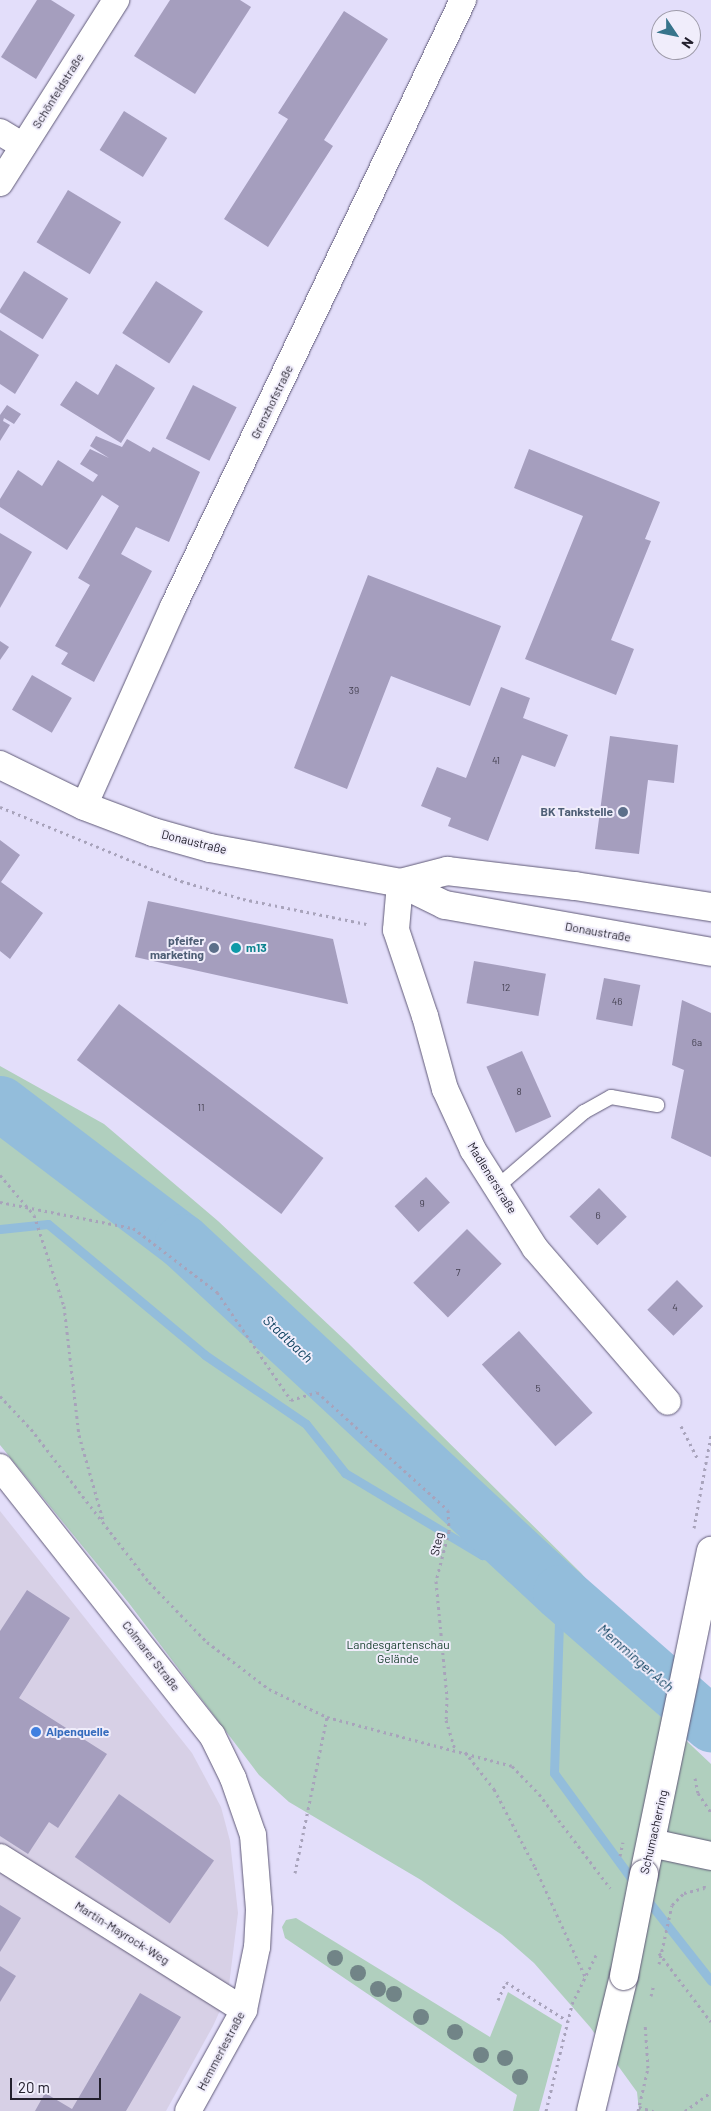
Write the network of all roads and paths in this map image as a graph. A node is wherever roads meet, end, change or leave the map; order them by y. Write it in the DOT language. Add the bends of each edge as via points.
graph roads {
  1 [pos="116,0"];
  2 [pos="463,0"];
  3 [pos="0,132"];
  4 [pos="23,146"];
  5 [pos="0,183"];
  6 [pos="0,765"];
  7 [pos="84,806"];
  8 [pos="0,807"];
  9 [pos="400,883"];
  10 [pos="711,907"];
  11 [pos="396,930"];
  12 [pos="711,952"];
  13 [pos="657,1106"];
  14 [pos="0,1175"];
  15 [pos="497,1187"];
  16 [pos="0,1202"];
  17 [pos="26,1205"];
  18 [pos="0,1396"];
  19 [pos="668,1402"];
  20 [pos="698,1459"];
  21 [pos="0,1467"];
  22 [pos="104,1523"];
  23 [pos="711,1551"];
  24 [pos="328,1717"];
  25 [pos="455,1750"];
  26 [pos="464,1752"];
  27 [pos="694,1774"];
  28 [pos="711,1812"];
  29 [pos="651,1843"];
  30 [pos="0,1856"];
  31 [pos="711,1856"];
  32 [pos="258,1869"];
  33 [pos="295,1873"];
  34 [pos="612,1891"];
  35 [pos="672,1905"];
  36 [pos="601,1946"];
  37 [pos="657,1950"];
  38 [pos="658,1969"];
  39 [pos="584,1976"];
  40 [pos="656,1978"];
  41 [pos="498,2000"];
  42 [pos="650,2003"];
  43 [pos="244,2010"];
  44 [pos="646,2018"];
  45 [pos="568,2021"];
  46 [pos="711,2022"];
  47 [pos="711,2092"];
  48 [pos="638,2109"];
  49 [pos="188,2111"];
  50 [pos="546,2111"];
  51 [pos="591,2111"];
  52 [pos="653,2111"];
  53 [pos="685,2111"];
  1 -- 4 [label="street, Schönfeldstraße"];
  2 -- 7 [label="street, Grenzhofstraße" via="173,607"];
  3 -- 4 [label="street"];
  4 -- 5 [label="street, Schönfeldstraße"];
  6 -- 7 [label="street, Donaustraße"];
  7 -- 9 [label="street, Donaustraße" via="153,832 210,848"];
  8 -- 11 [label="path" via="181,881 243,899"];
  9 -- 10 [label="street, Donaustraße" via="447,871"];
  9 -- 11 [label="street, Madlenerstraße"];
  9 -- 12 [label="street, Donaustraße" via="445,905"];
  11 -- 15 [label="street, Madlenerstraße" via="445,1089 473,1150"];
  13 -- 15 [label="lane" via="611,1097 584,1112"];
  14 -- 17 [label="path"];
  15 -- 19 [label="street, Madlenerstraße" via="535,1248"];
  16 -- 17 [label="path"];
  17 -- 22 [label="path" via="34,1215 64,1306 79,1435"];
  17 -- 25 [label="path, Steg" via="133,1228 217,1292 291,1400 317,1392 448,1510 449,1531 436,1581 447,1696 446,1720"];
  18 -- 22 [label="path" via="31,1428"];
  19 -- 20 [label="path"];
  21 -- 32 [label="street, Colmarer Straße" via="212,1735 244,1806"];
  22 -- 24 [label="path" via="149,1582 207,1642 269,1689"];
  23 -- 29 [label="street, Schumacherring"];
  24 -- 25 [label="path"];
  24 -- 33 [label="path"];
  25 -- 26 [label="path"];
  26 -- 34 [label="path" via="512,1766 539,1794"];
  26 -- 39 [label="path" via="494,1789 535,1867"];
  27 -- 28 [label="path" via="698,1793"];
  29 -- 31 [label="street"];
  29 -- 51 [label="street, Schumacherring, bridge" via="624,1976"];
  30 -- 43 [label="street, Martin-Mayrock-Weg"];
  32 -- 43 [label="street, Hemmerlestraße" via="257,1947"];
  35 -- 38 [label="path, bridge"];
  36 -- 39 [label="path"];
  37 -- 46 [label="path"];
  39 -- 45 [label="path"];
  40 -- 42 [label="path, bridge"];
  41 -- 45 [label="path" via="506,1982"];
  43 -- 49 [label="street, Hemmerlestraße"];
  44 -- 48 [label="path" via="648,2068"];
  45 -- 50 [label="path"];
  47 -- 53 [label="path"];
  48 -- 52 [label="path"];
}
